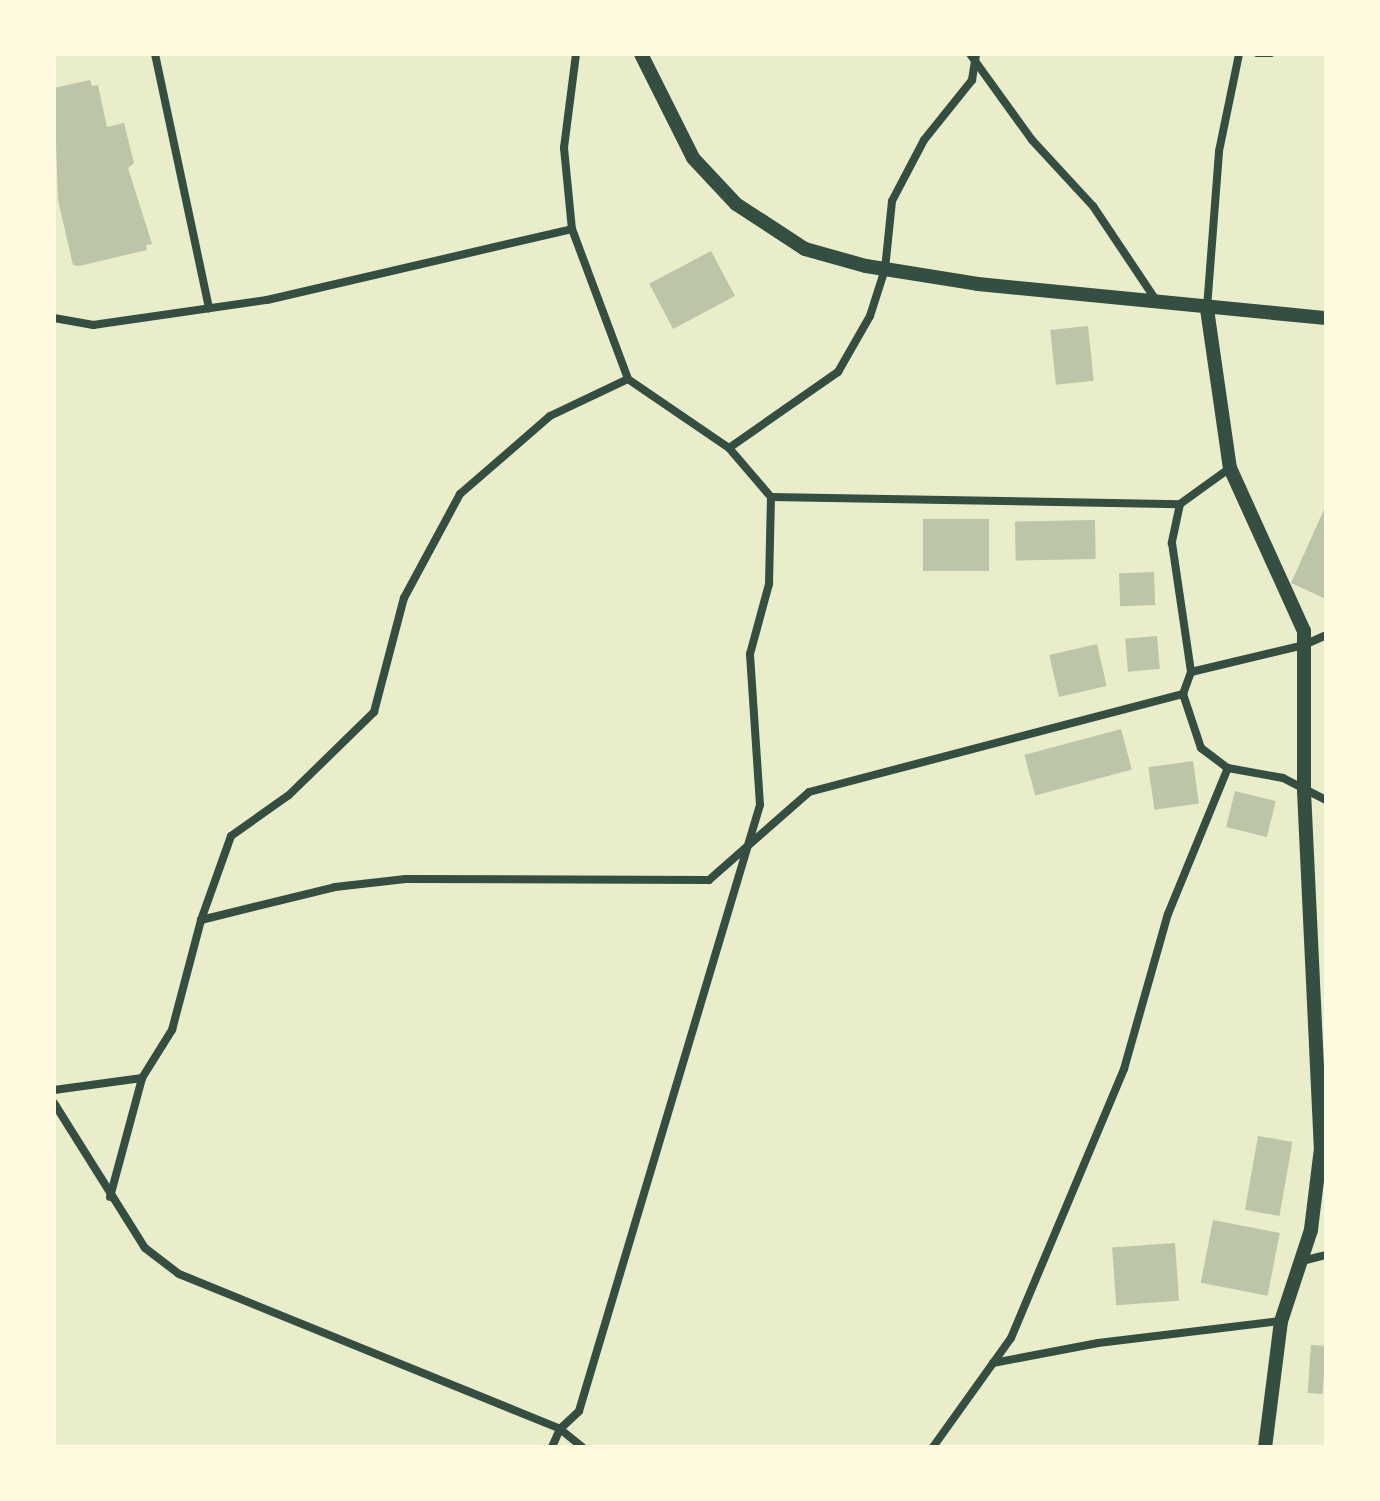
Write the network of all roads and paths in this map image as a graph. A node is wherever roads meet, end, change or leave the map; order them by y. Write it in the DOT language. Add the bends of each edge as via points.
graph roads {
  1 [pos="155,54"];
  2 [pos="576,54"];
  3 [pos="641,54"];
  4 [pos="1239,54"];
  5 [pos="1254,54"];
  6 [pos="1271,54"];
  7 [pos="974,56"];
  8 [pos="572,229"];
  9 [pos="885,269"];
  10 [pos="1159,304"];
  11 [pos="209,308"];
  12 [pos="1207,309"];
  13 [pos="54,318"];
  14 [pos="1326,318"];
  15 [pos="628,379"];
  16 [pos="729,448"];
  17 [pos="1230,468"];
  18 [pos="771,497"];
  19 [pos="1180,504"];
  20 [pos="1326,635"];
  21 [pos="1304,645"];
  22 [pos="1191,672"];
  23 [pos="1183,694"];
  24 [pos="1228,768"];
  25 [pos="1304,791"];
  26 [pos="1326,800"];
  27 [pos="745,847"];
  28 [pos="201,920"];
  29 [pos="142,1078"];
  30 [pos="54,1090"];
  31 [pos="54,1103"];
  32 [pos="110,1197"];
  33 [pos="1326,1255"];
  34 [pos="1301,1262"];
  35 [pos="1281,1321"];
  36 [pos="993,1363"];
  37 [pos="560,1429"];
  38 [pos="552,1447"];
  39 [pos="582,1447"];
  40 [pos="933,1447"];
  41 [pos="1265,1447"];
  1 -- 11 [label="street"];
  2 -- 8 [label="street" via="564,148"];
  3 -- 9 [label="street" via="693,158 736,204 805,249"];
  4 -- 12 [label="street" via="1219,151"];
  5 -- 6 [label="path"];
  7 -- 9 [label="street" via="972,80 924,140 892,201"];
  7 -- 10 [label="street" via="1032,140 1093,206"];
  8 -- 11 [label="street" via="480,254"];
  8 -- 15 [label="street"];
  9 -- 10 [label="street"];
  9 -- 16 [label="street" via="870,316 838,372"];
  10 -- 12 [label="street"];
  11 -- 13 [label="street" via="93,325"];
  12 -- 14 [label="street"];
  12 -- 17 [label="street"];
  15 -- 16 [label="street"];
  15 -- 28 [label="street" via="550,416 460,494 404,598 374,712 289,795 231,836"];
  16 -- 18 [label="street"];
  17 -- 19 [label="street"];
  17 -- 21 [label="street" via="1304,631"];
  18 -- 19 [label="street"];
  18 -- 27 [label="street" via="769,584 750,654 760,805"];
  19 -- 22 [label="street" via="1172,543"];
  20 -- 21 [label="street"];
  21 -- 22 [label="street"];
  21 -- 25 [label="street"];
  22 -- 23 [label="street"];
  23 -- 24 [label="street" via="1201,748"];
  23 -- 27 [label="street" via="809,792"];
  24 -- 25 [label="street" via="1283,778"];
  24 -- 36 [label="street" via="1168,914 1124,1069 1011,1338"];
  25 -- 26 [label="street"];
  25 -- 34 [label="street" via="1321,1148 1311,1230"];
  27 -- 28 [label="street" via="709,880 406,879 335,887"];
  27 -- 37 [label="street" via="579,1411"];
  28 -- 29 [label="street" via="172,1030"];
  29 -- 30 [label="street"];
  29 -- 32 [label="street"];
  31 -- 32 [label="street"];
  32 -- 37 [label="street" via="145,1248 179,1274"];
  33 -- 34 [label="street"];
  34 -- 35 [label="street"];
  35 -- 36 [label="street" via="1098,1343"];
  35 -- 41 [label="street"];
  36 -- 40 [label="street"];
  37 -- 38 [label="street"];
  37 -- 39 [label="street"];
}
